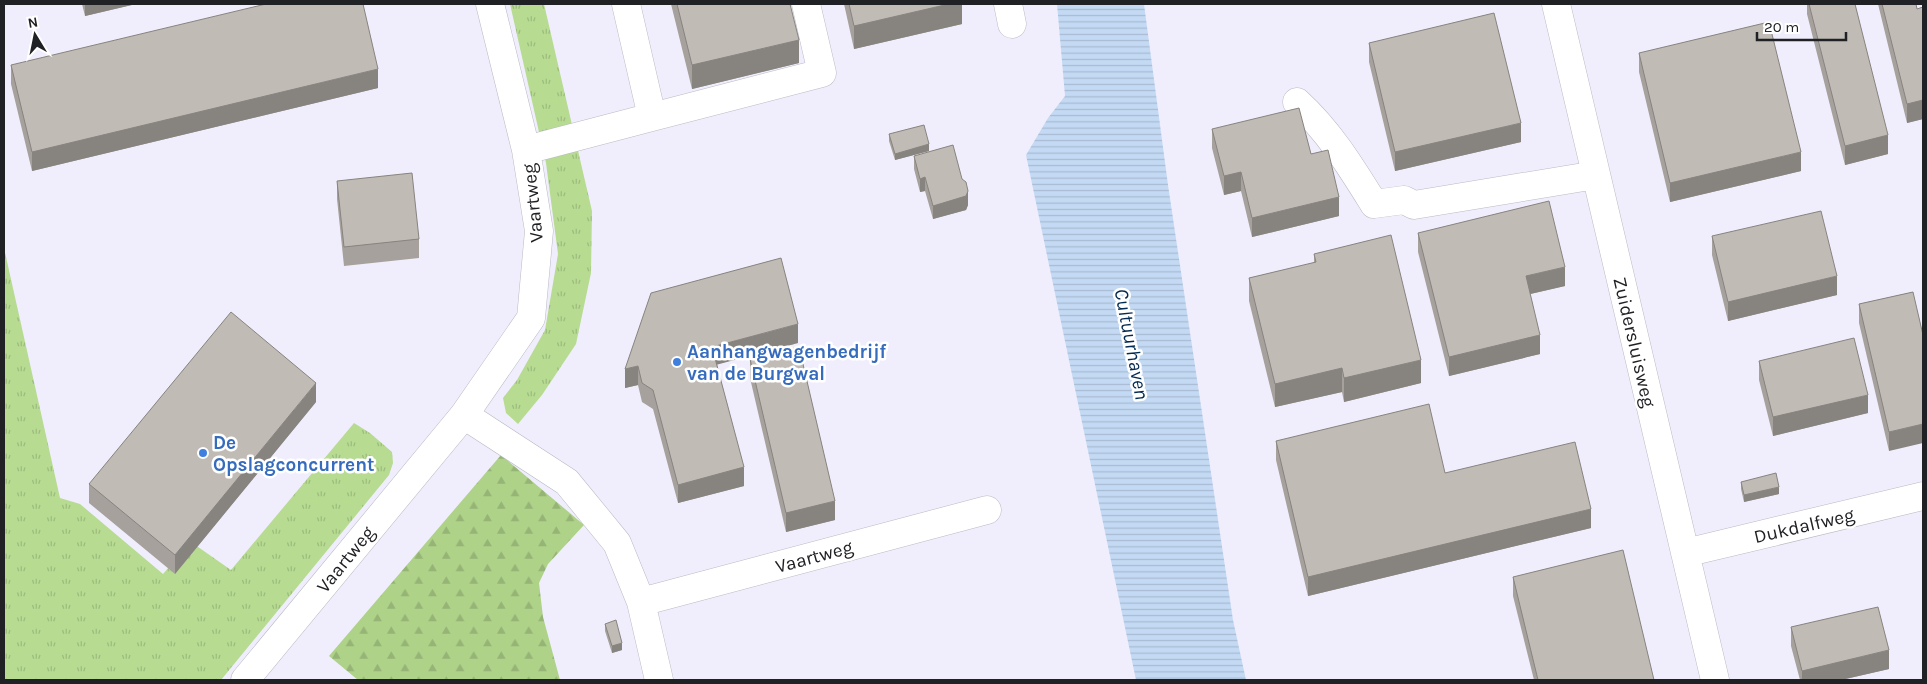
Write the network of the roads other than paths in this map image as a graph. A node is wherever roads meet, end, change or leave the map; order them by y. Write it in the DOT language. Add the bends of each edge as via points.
graph roads {
  1 [pos="490,4"];
  2 [pos="626,4"];
  3 [pos="806,4"];
  4 [pos="1556,4"];
  5 [pos="1297,102"];
  6 [pos="652,117"];
  7 [pos="526,150"];
  8 [pos="1596,175"];
  9 [pos="464,414"];
  10 [pos="1923,496"];
  11 [pos="987,510"];
  12 [pos="1685,553"];
  13 [pos="641,602"];
  14 [pos="245,680"];
  15 [pos="660,680"];
  16 [pos="1715,680"];
  1 -- 7 [label="street, Vaartweg"];
  2 -- 6 [label="street"];
  3 -- 6 [label="street" via="822,73"];
  4 -- 8 [label="street, Zuidersluisweg"];
  5 -- 8 [label="street" via="1316,119 1374,204 1404,200 1414,205"];
  6 -- 7 [label="street"];
  7 -- 9 [label="street, Vaartweg" via="539,231 531,318"];
  8 -- 12 [label="street, Zuidersluisweg"];
  9 -- 13 [label="street" via="567,482 617,543"];
  9 -- 14 [label="street, Vaartweg"];
  10 -- 12 [label="street, Dukdalfweg"];
  11 -- 13 [label="street, Vaartweg"];
  12 -- 16 [label="street, Zuidersluisweg"];
  13 -- 15 [label="street"];
}
